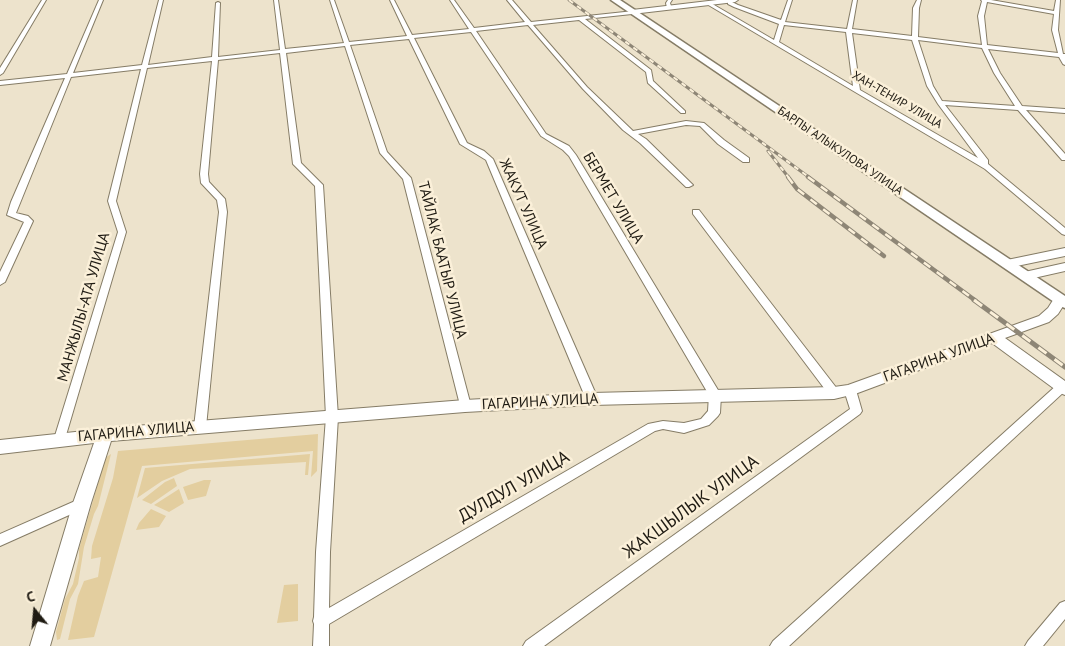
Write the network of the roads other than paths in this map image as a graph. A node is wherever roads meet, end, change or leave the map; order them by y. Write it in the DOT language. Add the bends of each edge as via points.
graph roads {
  1 [pos="44,0"];
  2 [pos="101,0"];
  3 [pos="161,0"];
  4 [pos="276,0"];
  5 [pos="332,0"];
  6 [pos="392,0"];
  7 [pos="452,0"];
  8 [pos="509,0"];
  9 [pos="615,0"];
  10 [pos="730,0"];
  11 [pos="735,0"];
  12 [pos="790,0"];
  13 [pos="855,0"];
  14 [pos="919,0"];
  15 [pos="984,0"];
  16 [pos="1058,0"];
  17 [pos="218,3"];
  18 [pos="668,3"];
  19 [pos="707,3"];
  20 [pos="1065,3"];
  21 [pos="632,12"];
  22 [pos="1056,13"];
  23 [pos="579,17"];
  24 [pos="529,23"];
  25 [pos="783,23"];
  26 [pos="472,29"];
  27 [pos="848,32"];
  28 [pos="409,36"];
  29 [pos="916,39"];
  30 [pos="776,42"];
  31 [pos="348,43"];
  32 [pos="985,48"];
  33 [pos="284,51"];
  34 [pos="1063,56"];
  35 [pos="215,58"];
  36 [pos="1065,64"];
  37 [pos="144,66"];
  38 [pos="0,73"];
  39 [pos="69,75"];
  40 [pos="0,83"];
  41 [pos="857,90"];
  42 [pos="940,104"];
  43 [pos="1020,108"];
  44 [pos="1065,111"];
  45 [pos="683,112"];
  46 [pos="633,133"];
  47 [pos="1065,158"];
  48 [pos="746,160"];
  49 [pos="988,167"];
  50 [pos="690,185"];
  51 [pos="696,212"];
  52 [pos="1065,232"];
  53 [pos="1065,252"];
  54 [pos="1007,264"];
  55 [pos="1065,266"];
  56 [pos="1025,276"];
  57 [pos="0,282"];
  58 [pos="1062,301"];
  59 [pos="995,338"];
  60 [pos="1063,388"];
  61 [pos="850,390"];
  62 [pos="834,393"];
  63 [pos="715,395"];
  64 [pos="592,398"];
  65 [pos="466,406"];
  66 [pos="332,417"];
  67 [pos="200,427"];
  68 [pos="105,435"];
  69 [pos="60,439"];
  70 [pos="0,447"];
  71 [pos="82,503"];
  72 [pos="0,540"];
  73 [pos="1065,608"];
  74 [pos="320,621"];
  75 [pos="40,646"];
  76 [pos="321,646"];
  77 [pos="531,646"];
  78 [pos="778,646"];
  79 [pos="1033,646"];
  1 -- 38 [label="street"];
  2 -- 39 [label="street"];
  3 -- 37 [label="street, МАНЖЫЛЫ-АТА УЛИЦА"];
  4 -- 33 [label="street"];
  5 -- 31 [label="street, ТАЙЛАК БААТЫР УЛИЦА"];
  6 -- 28 [label="street, ЖАКУТ УЛИЦА"];
  7 -- 26 [label="street, БЕРМЕТ УЛИЦА"];
  8 -- 24 [label="street"];
  9 -- 21 [label="main road, БАРПЫ АЛЫКУЛОВА УЛИЦА"];
  10 -- 11 [label="main road"];
  10 -- 19 [label="main road"];
  10 -- 25 [label="street" via="736,6"];
  12 -- 25 [label="street"];
  13 -- 27 [label="street"];
  14 -- 29 [label="street"];
  15 -- 22 [label="street"];
  15 -- 32 [label="street" via="981,16"];
  16 -- 20 [label="street"];
  16 -- 22 [label="street"];
  17 -- 35 [label="street"];
  18 -- 19 [label="main road"];
  18 -- 21 [label="main road"];
  19 -- 30 [label="street, ХАН-ТЕНИР УЛИЦА"];
  21 -- 23 [label="street"];
  21 -- 54 [label="main road, БАРПЫ АЛЫКУЛОВА УЛИЦА"];
  22 -- 34 [label="street" via="1055,30"];
  23 -- 24 [label="street"];
  23 -- 45 [label="street" via="649,71 650,82"];
  24 -- 26 [label="street"];
  24 -- 46 [label="street" via="585,88 625,129"];
  25 -- 27 [label="street"];
  25 -- 30 [label="street"];
  26 -- 28 [label="street"];
  26 -- 63 [label="street, БЕРМЕТ УЛИЦА" via="543,135 572,155"];
  27 -- 29 [label="street"];
  27 -- 41 [label="street"];
  28 -- 31 [label="street"];
  28 -- 64 [label="street, ЖАКУТ УЛИЦА" via="464,144 490,159"];
  29 -- 32 [label="street"];
  29 -- 42 [label="street" via="930,86"];
  30 -- 41 [label="street, ХАН-ТЕНИР УЛИЦА"];
  31 -- 33 [label="street"];
  31 -- 65 [label="street, ТАЙЛАК БААТЫР УЛИЦА" via="384,153 407,178"];
  32 -- 34 [label="street"];
  32 -- 43 [label="street"];
  33 -- 35 [label="street"];
  33 -- 66 [label="street" via="297,164 319,185"];
  34 -- 36 [label="street"];
  35 -- 37 [label="street"];
  35 -- 67 [label="street" via="204,174 205,183 221,199 223,212"];
  37 -- 39 [label="street"];
  37 -- 69 [label="street, МАНЖЫЛЫ-АТА УЛИЦА" via="112,201 122,232"];
  39 -- 40 [label="street"];
  39 -- 57 [label="street" via="15,202 11,215 30,221"];
  41 -- 49 [label="street, ХАН-ТЕНИР УЛИЦА"];
  42 -- 43 [label="street"];
  42 -- 49 [label="street"];
  43 -- 44 [label="street"];
  43 -- 47 [label="street"];
  46 -- 48 [label="street" via="686,123 702,124"];
  46 -- 50 [label="street"];
  49 -- 52 [label="street, ХАН-ТЕНИР УЛИЦА"];
  51 -- 62 [label="street"];
  53 -- 54 [label="main road"];
  54 -- 56 [label="main road, БАРПЫ АЛЫКУЛОВА УЛИЦА"];
  55 -- 56 [label="main road"];
  56 -- 58 [label="main road, БАРПЫ АЛЫКУЛОВА УЛИЦА"];
  58 -- 59 [label="main road, ГАГАРИНА УЛИЦА" via="1044,319"];
  59 -- 60 [label="main road"];
  59 -- 61 [label="main road, ГАГАРИНА УЛИЦА"];
  60 -- 78 [label="street"];
  61 -- 62 [label="main road, ГАГАРИНА УЛИЦА"];
  61 -- 77 [label="street, ЖАКШЫЛЫК УЛИЦА" via="856,411"];
  62 -- 63 [label="main road, ГАГАРИНА УЛИЦА"];
  63 -- 64 [label="main road, ГАГАРИНА УЛИЦА"];
  63 -- 74 [label="street, ДУЛДУЛ УЛИЦА" via="714,413 705,422 684,428 652,427"];
  64 -- 65 [label="main road, ГАГАРИНА УЛИЦА"];
  65 -- 66 [label="main road, ГАГАРИНА УЛИЦА"];
  66 -- 67 [label="main road, ГАГАРИНА УЛИЦА"];
  66 -- 74 [label="street"];
  67 -- 68 [label="main road, ГАГАРИНА УЛИЦА"];
  68 -- 69 [label="main road, ГАГАРИНА УЛИЦА"];
  68 -- 71 [label="main road"];
  69 -- 70 [label="main road, ГАГАРИНА УЛИЦА"];
  71 -- 72 [label="street"];
  71 -- 75 [label="main road"];
  73 -- 79 [label="street"];
  74 -- 76 [label="street"];
}
